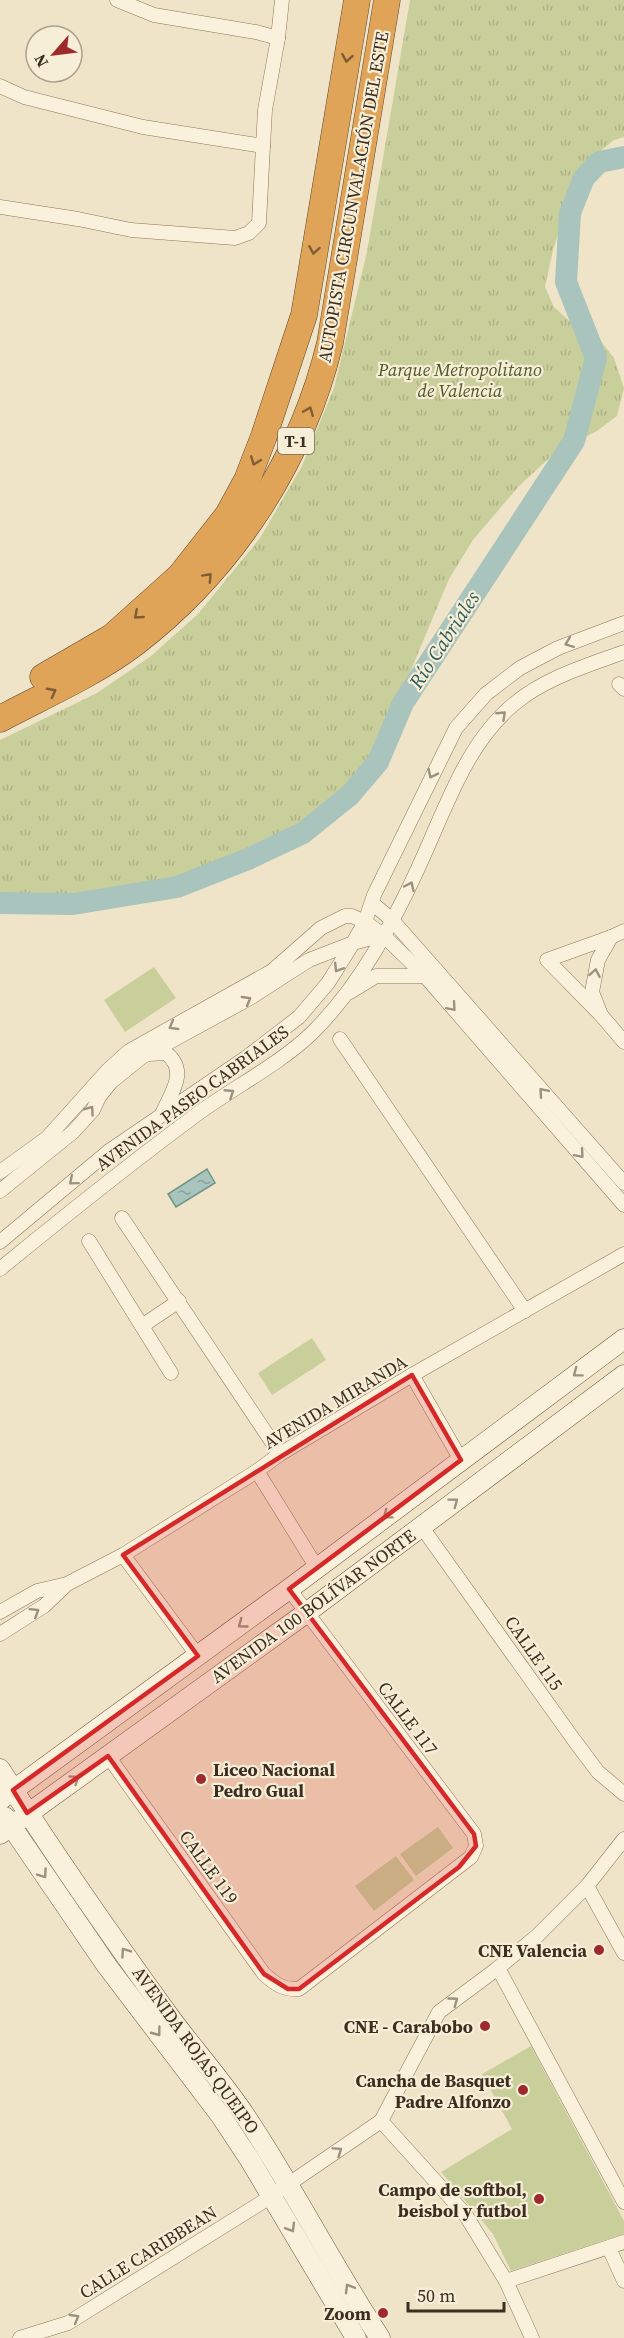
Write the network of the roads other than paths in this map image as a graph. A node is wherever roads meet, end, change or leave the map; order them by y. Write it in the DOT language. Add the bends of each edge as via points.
graph roads {
  1 [pos="117,0"];
  2 [pos="282,0"];
  3 [pos="357,0"];
  4 [pos="387,0"];
  5 [pos="278,38"];
  6 [pos="0,86"];
  7 [pos="262,146"];
  8 [pos="0,207"];
  9 [pos="624,623"];
  10 [pos="624,652"];
  11 [pos="0,700"];
  12 [pos="0,719"];
  13 [pos="372,903"];
  14 [pos="392,920"];
  15 [pos="365,922"];
  16 [pos="624,931"];
  17 [pos="383,935"];
  18 [pos="611,938"];
  19 [pos="353,943"];
  20 [pos="425,976"];
  21 [pos="345,994"];
  22 [pos="601,1015"];
  23 [pos="340,1039"];
  24 [pos="624,1042"];
  25 [pos="142,1057"];
  26 [pos="162,1114"];
  27 [pos="0,1172"];
  28 [pos="624,1183"];
  29 [pos="0,1191"];
  30 [pos="624,1205"];
  31 [pos="122,1218"];
  32 [pos="89,1241"];
  33 [pos="0,1242"];
  34 [pos="624,1254"];
  35 [pos="0,1269"];
  36 [pos="179,1301"];
  37 [pos="525,1311"];
  38 [pos="142,1326"];
  39 [pos="624,1339"];
  40 [pos="171,1373"];
  41 [pos="412,1375"];
  42 [pos="624,1375"];
  43 [pos="280,1454"];
  44 [pos="460,1460"];
  45 [pos="257,1471"];
  46 [pos="421,1526"];
  47 [pos="123,1555"];
  48 [pos="317,1568"];
  49 [pos="67,1584"];
  50 [pos="289,1589"];
  51 [pos="0,1612"];
  52 [pos="306,1613"];
  53 [pos="0,1634"];
  54 [pos="198,1656"];
  55 [pos="108,1756"];
  56 [pos="0,1769"];
  57 [pos="624,1794"];
  58 [pos="7,1795"];
  59 [pos="27,1813"];
  60 [pos="3,1823"];
  61 [pos="624,1839"];
  62 [pos="587,1886"];
  63 [pos="624,1953"];
  64 [pos="498,1968"];
  65 [pos="288,1989"];
  66 [pos="381,2121"];
  67 [pos="289,2183"];
  68 [pos="271,2195"];
  69 [pos="624,2202"];
  70 [pos="624,2242"];
  71 [pos="609,2248"];
  72 [pos="623,2278"];
  73 [pos="506,2281"];
  74 [pos="20,2338"];
  75 [pos="356,2338"];
  76 [pos="380,2338"];
  77 [pos="532,2338"];
  1 -- 5 [label="street" via="154,15"];
  2 -- 5 [label="street"];
  3 -- 11 [label="highway, AUTOPISTA CIRCUNVALACIÓN DEL ESTE / T-1, one-way" via="304,315 247,480 207,544 148,606 112,637"];
  12 -- 4 [label="highway, AUTOPISTA CIRCUNVALACIÓN DEL ESTE / T-1, one-way" via="92,671 134,643 194,592 221,562 272,488 309,412 330,343"];
  5 -- 7 [label="street"];
  6 -- 7 [label="street" via="24,97 143,127"];
  7 -- 8 [label="street" via="258,223 249,233 235,238 131,230"];
  9 -- 13 [label="street, AVENIDA PASEO CABRIALES, one-way" via="558,648 520,668 486,694 456,728"];
  14 -- 10 [label="street, AVENIDA PASEO CABRIALES, one-way" via="446,805 492,725 541,685"];
  13 -- 14 [label="street"];
  13 -- 15 [label="street, AVENIDA PASEO CABRIALES"];
  14 -- 17 [label="street, AVENIDA PASEO CABRIALES"];
  28 -- 14 [label="street, one-way"];
  15 -- 17 [label="street"];
  15 -- 19 [label="street, AVENIDA PASEO CABRIALES"];
  15 -- 27 [label="street, one-way" via="345,916 321,928 272,971 129,1051 47,1138"];
  16 -- 18 [label="street"];
  17 -- 19 [label="street"];
  17 -- 20 [label="street"];
  17 -- 21 [label="street, AVENIDA PASEO CABRIALES"];
  22 -- 18 [label="street, one-way" via="592,992 598,960"];
  18 -- 22 [label="street" via="547,960"];
  25 -- 19 [label="street, one-way" via="250,998 309,960"];
  19 -- 26 [label="street, AVENIDA PASEO CABRIALES, one-way" via="328,983 299,1017 248,1058"];
  20 -- 21 [label="street" via="376,976"];
  20 -- 30 [label="street, one-way"];
  35 -- 21 [label="street, AVENIDA PASEO CABRIALES, one-way" via="124,1168 273,1064 310,1034"];
  22 -- 24 [label="street"];
  23 -- 37 [label="street"];
  25 -- 26 [label="street" via="166,1053 178,1068 177,1081"];
  29 -- 25 [label="street, one-way" via="73,1132 111,1082"];
  26 -- 33 [label="street, AVENIDA PASEO CABRIALES, one-way" via="109,1151"];
  31 -- 36 [label="street"];
  32 -- 38 [label="street"];
  34 -- 37 [label="street, AVENIDA MIRANDA"];
  36 -- 38 [label="street"];
  36 -- 43 [label="street"];
  37 -- 41 [label="street, AVENIDA MIRANDA"];
  38 -- 40 [label="street"];
  39 -- 44 [label="main road, AVENIDA 100 BOLÍVAR NORTE, one-way"];
  41 -- 43 [label="street, AVENIDA MIRANDA"];
  41 -- 44 [label="street"];
  46 -- 42 [label="main road, AVENIDA 100 BOLÍVAR NORTE, one-way"];
  43 -- 45 [label="street, AVENIDA MIRANDA"];
  44 -- 48 [label="main road, AVENIDA 100 BOLÍVAR NORTE, one-way"];
  45 -- 47 [label="street, AVENIDA MIRANDA"];
  45 -- 48 [label="street"];
  46 -- 52 [label="main road, AVENIDA 100 BOLÍVAR NORTE"];
  46 -- 57 [label="street, CALLE 115" via="598,1772"];
  47 -- 49 [label="street, AVENIDA MIRANDA"];
  47 -- 54 [label="street"];
  48 -- 50 [label="main road, AVENIDA 100 BOLÍVAR NORTE"];
  49 -- 51 [label="street, AVENIDA MIRANDA" via="37,1591"];
  53 -- 49 [label="street, AVENIDA MIRANDA, one-way" via="44,1606"];
  50 -- 52 [label="street, CALLE 117"];
  50 -- 54 [label="main road, AVENIDA 100 BOLÍVAR NORTE, one-way"];
  52 -- 55 [label="main road, AVENIDA 100 BOLÍVAR NORTE"];
  52 -- 65 [label="street, CALLE 117" via="474,1834 476,1846 459,1868 299,1989"];
  54 -- 58 [label="main road, AVENIDA 100 BOLÍVAR NORTE"];
  59 -- 55 [label="main road, AVENIDA 100 BOLÍVAR NORTE, one-way"];
  55 -- 65 [label="street, CALLE 119" via="264,1974"];
  56 -- 58 [label="main road, AVENIDA ROJAS QUEIPO"];
  58 -- 59 [label="main road, AVENIDA ROJAS QUEIPO"];
  59 -- 60 [label="main road, AVENIDA 100 BOLÍVAR NORTE"];
  67 -- 59 [label="main road, AVENIDA ROJAS QUEIPO, one-way" via="245,2115 170,2017"];
  60 -- 68 [label="main road, AVENIDA ROJAS QUEIPO, one-way" via="221,2116"];
  61 -- 62 [label="street"];
  62 -- 63 [label="street"];
  62 -- 64 [label="street"];
  66 -- 64 [label="street, one-way" via="439,2012"];
  64 -- 69 [label="street"];
  67 -- 66 [label="street, CALLE CARIBBEAN, one-way"];
  66 -- 73 [label="street" via="465,2214"];
  67 -- 68 [label="street, CALLE CARIBBEAN"];
  76 -- 67 [label="main road, AVENIDA ROJAS QUEIPO, one-way"];
  74 -- 68 [label="street, CALLE CARIBBEAN, one-way" via="68,2323"];
  68 -- 75 [label="main road, AVENIDA ROJAS QUEIPO, one-way"];
  70 -- 71 [label="street"];
  71 -- 72 [label="street"];
  71 -- 73 [label="street"];
  73 -- 77 [label="street"];
}
